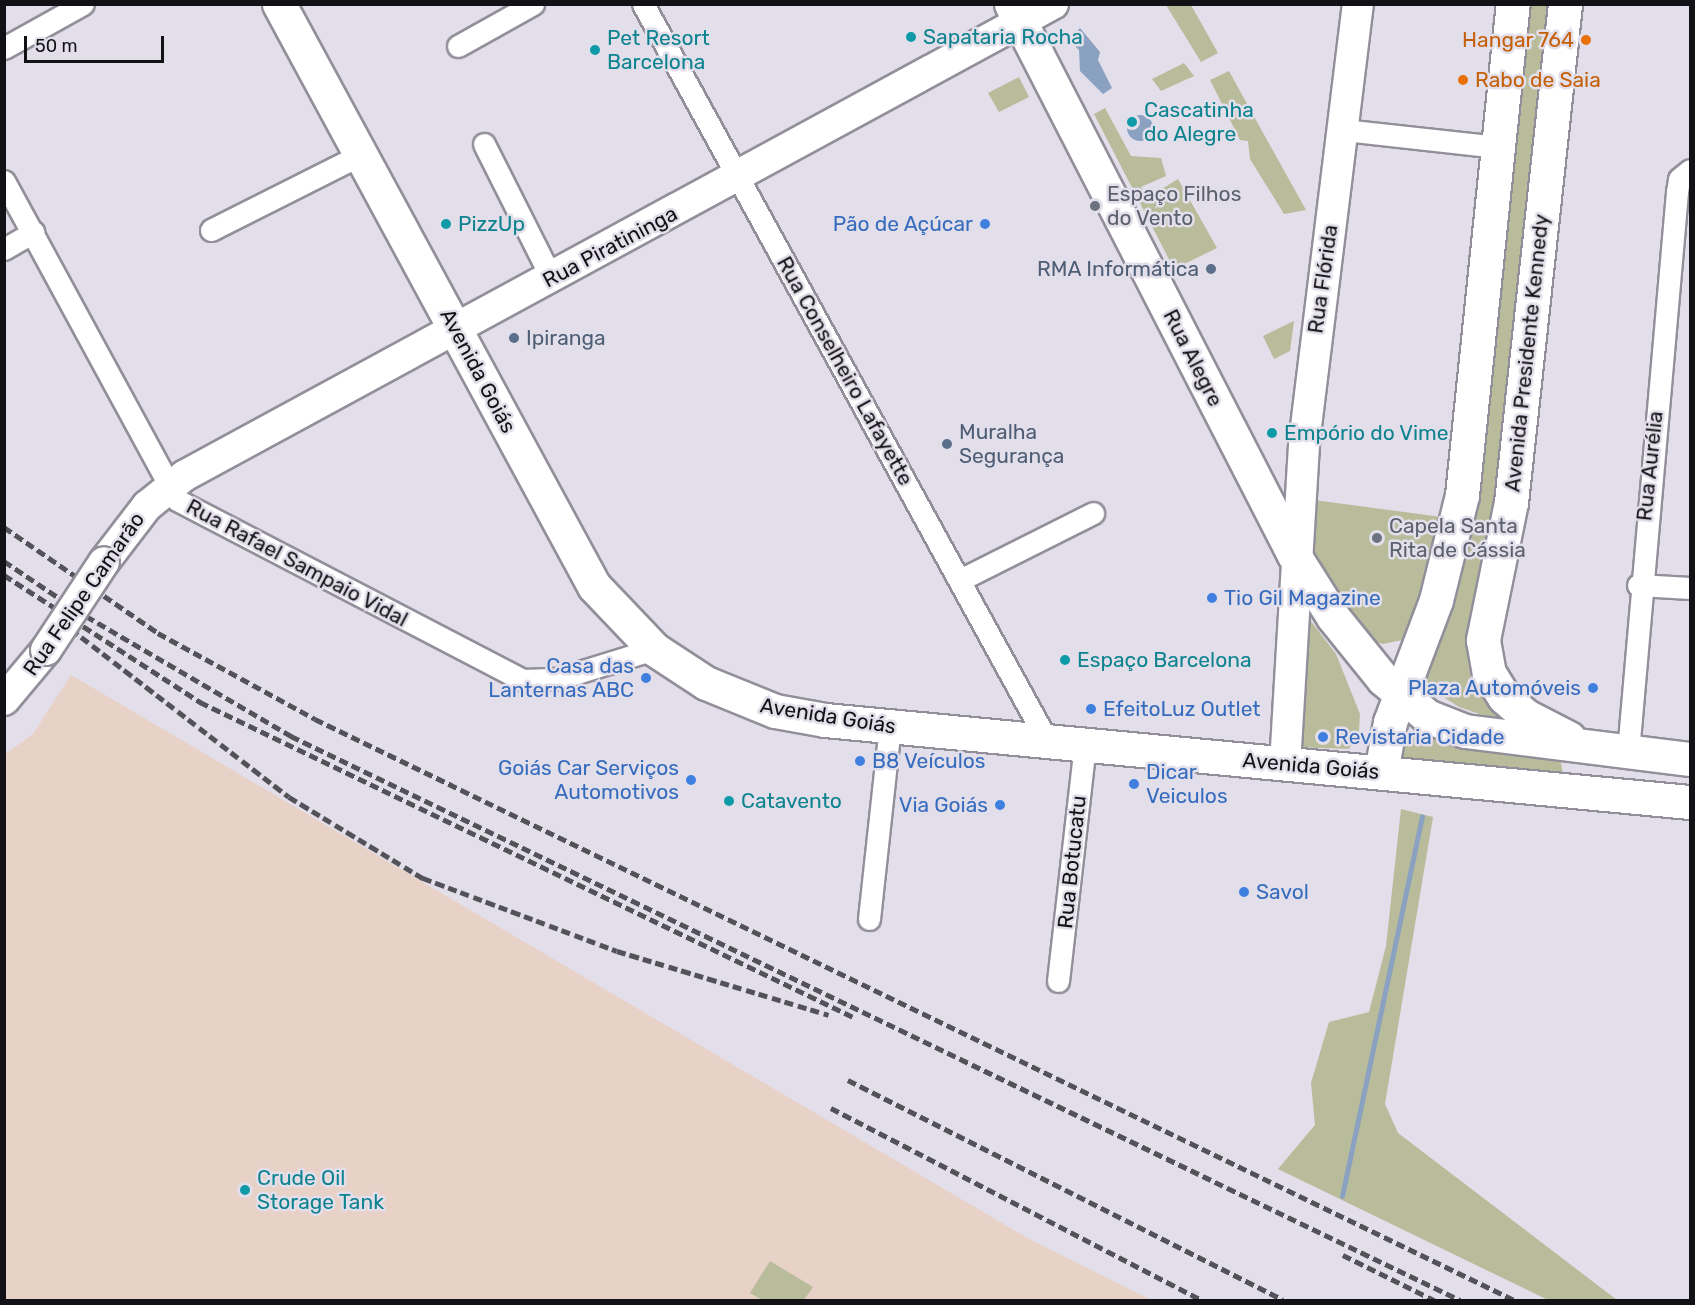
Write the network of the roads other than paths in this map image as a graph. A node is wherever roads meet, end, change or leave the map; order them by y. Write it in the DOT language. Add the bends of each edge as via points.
graph roads {
  1 [pos="83,4"];
  2 [pos="279,4"];
  3 [pos="533,4"];
  4 [pos="643,4"];
  5 [pos="1053,4"];
  6 [pos="1358,4"];
  7 [pos="1513,4"];
  8 [pos="1565,4"];
  9 [pos="1016,13"];
  10 [pos="458,46"];
  11 [pos="4,48"];
  12 [pos="1344,130"];
  13 [pos="484,144"];
  14 [pos="1499,147"];
  15 [pos="360,155"];
  16 [pos="1685,175"];
  17 [pos="739,179"];
  18 [pos="4,181"];
  19 [pos="211,230"];
  20 [pos="34,232"];
  21 [pos="4,249"];
  22 [pos="552,279"];
  23 [pos="455,328"];
  24 [pos="167,489"];
  25 [pos="1093,513"];
  26 [pos="1294,555"];
  27 [pos="960,580"];
  28 [pos="1638,585"];
  29 [pos="1690,588"];
  30 [pos="654,649"];
  31 [pos="1399,695"];
  32 [pos="4,700"];
  33 [pos="890,727"];
  34 [pos="1046,739"];
  35 [pos="1085,743"];
  36 [pos="1596,749"];
  37 [pos="1628,752"];
  38 [pos="1690,759"];
  39 [pos="1285,765"];
  40 [pos="1381,772"];
  41 [pos="1513,783"];
  42 [pos="1690,802"];
  43 [pos="869,919"];
  44 [pos="1058,981"];
  1 -- 11 [label="street"];
  2 -- 15 [label="main road, Avenida Goiás"];
  3 -- 10 [label="street"];
  4 -- 17 [label="street, Rua Conselheiro Lafayette"];
  5 -- 9 [label="street, Rua Piratininga"];
  6 -- 12 [label="street, Rua Flórida"];
  7 -- 14 [label="main road"];
  8 -- 36 [label="main road, Avenida Presidente Kennedy" via="1511,502 1483,640 1489,673 1504,697 1551,730"];
  9 -- 17 [label="street, Rua Piratininga"];
  9 -- 26 [label="main road, Rua Alegre"];
  12 -- 14 [label="street"];
  12 -- 26 [label="street, Rua Flórida" via="1316,327"];
  13 -- 22 [label="street"];
  14 -- 31 [label="main road" via="1462,495 1436,600"];
  15 -- 19 [label="street"];
  15 -- 23 [label="main road, Avenida Goiás"];
  16 -- 28 [label="street, Rua Aurélia"];
  17 -- 22 [label="street, Rua Piratininga"];
  17 -- 27 [label="street, Rua Conselheiro Lafayette"];
  18 -- 20 [label="street, Rua Rafael Sampaio Vidal"];
  20 -- 21 [label="street"];
  20 -- 24 [label="street, Rua Rafael Sampaio Vidal"];
  22 -- 23 [label="street, Rua Piratininga"];
  23 -- 24 [label="street, Rua Piratininga"];
  23 -- 30 [label="main road, Avenida Goiás" via="594,586"];
  24 -- 30 [label="street, Rua Rafael Sampaio Vidal" via="193,510 523,680 557,680"];
  24 -- 32 [label="street, Rua Felipe Camarão, bridge" via="147,506 104,562 46,650"];
  25 -- 27 [label="street"];
  26 -- 31 [label="main road, Rua Alegre" via="1332,617"];
  26 -- 39 [label="street, Rua Flórida"];
  27 -- 34 [label="street, Rua Conselheiro Lafayette"];
  28 -- 29 [label="street"];
  28 -- 37 [label="street, Rua Aurélia"];
  30 -- 33 [label="main road, Avenida Goiás" via="706,684 756,705"];
  31 -- 36 [label="main road" via="1428,716 1465,731"];
  31 -- 40 [label="main road"];
  33 -- 34 [label="main road, Avenida Goiás"];
  33 -- 43 [label="street"];
  34 -- 35 [label="main road, Avenida Goiás"];
  35 -- 39 [label="main road, Avenida Goiás"];
  35 -- 44 [label="street, Rua Botucatu"];
  36 -- 37 [label="main road"];
  37 -- 38 [label="main road"];
  37 -- 41 [label="main road" via="1625,773 1616,782"];
  39 -- 40 [label="main road, Avenida Goiás"];
  40 -- 41 [label="main road, Avenida Goiás"];
  41 -- 42 [label="main road, Avenida Goiás"];
}
